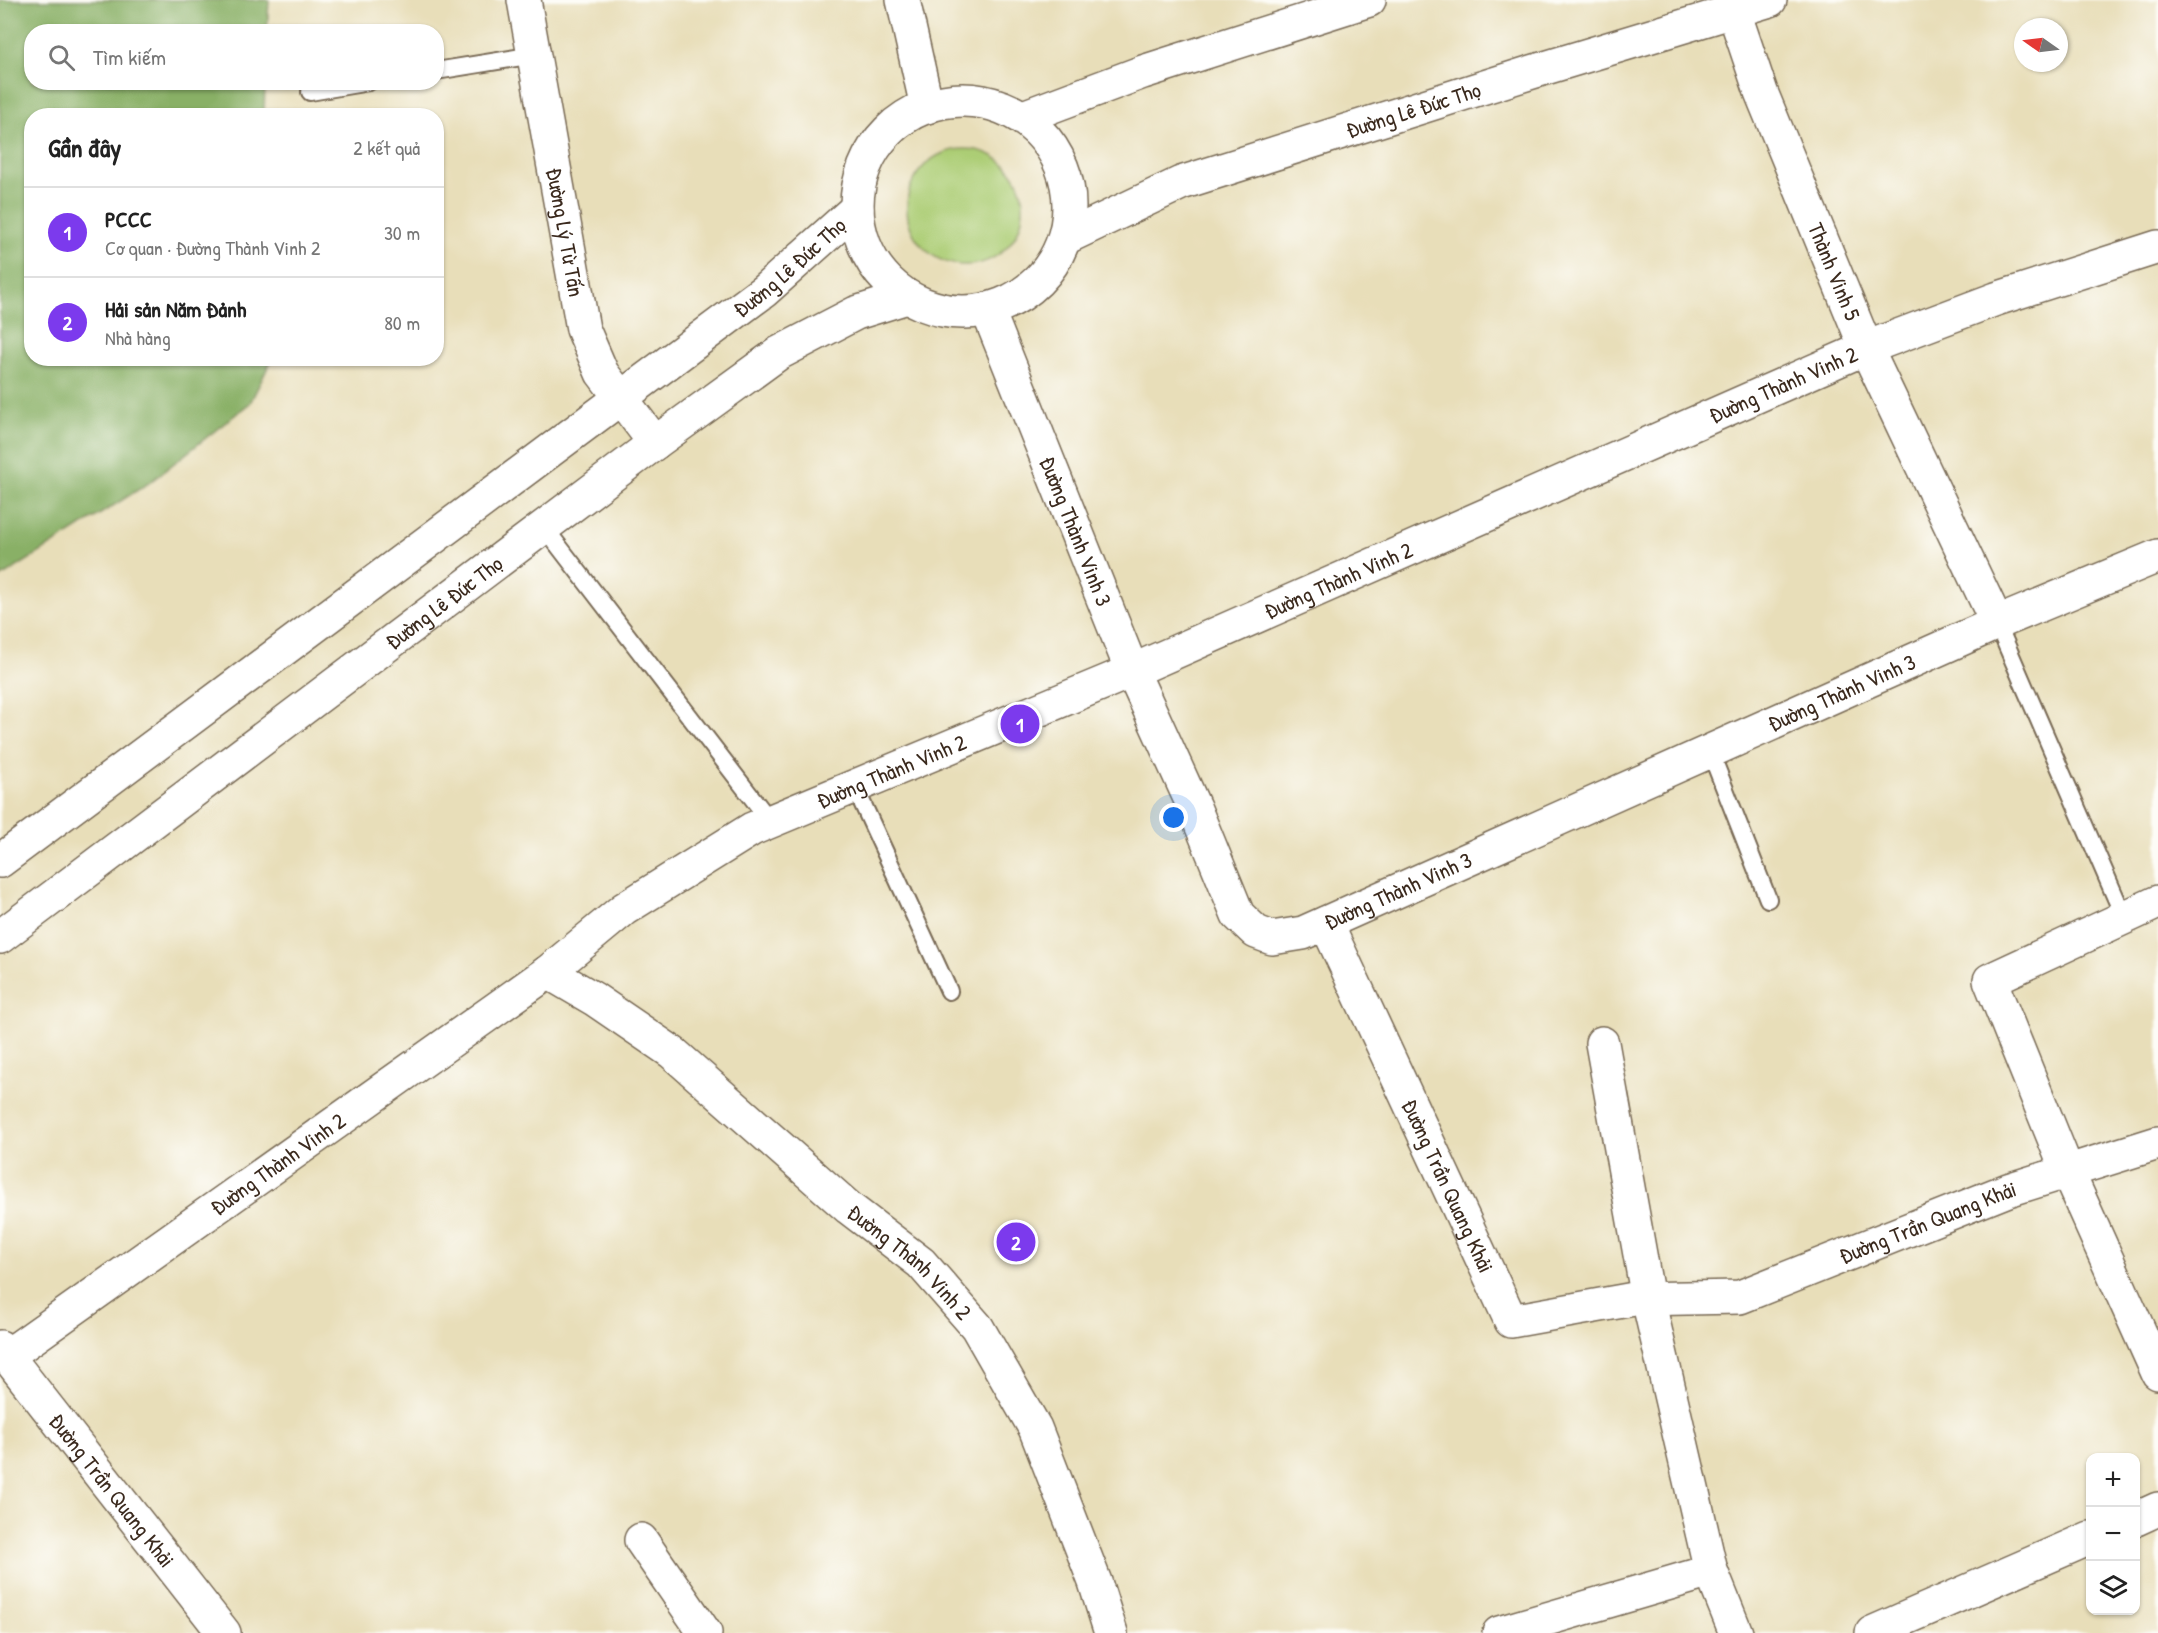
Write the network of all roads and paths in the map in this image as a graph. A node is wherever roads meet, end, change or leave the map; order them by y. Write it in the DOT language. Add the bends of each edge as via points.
graph roads {
  1 [pos="524,0"];
  2 [pos="903,0"];
  3 [pos="1370,0"];
  4 [pos="1770,0"];
  5 [pos="1731,6"];
  6 [pos="534,55"];
  7 [pos="444,70"];
  8 [pos="322,90"];
  9 [pos="310,92"];
  10 [pos="927,107"];
  11 [pos="1023,117"];
  12 [pos="857,208"];
  13 [pos="1065,238"];
  14 [pos="2158,247"];
  15 [pos="907,297"];
  16 [pos="988,311"];
  17 [pos="1866,348"];
  18 [pos="620,398"];
  19 [pos="655,442"];
  20 [pos="544,527"];
  21 [pos="2158,556"];
  22 [pos="1997,623"];
  23 [pos="1132,671"];
  24 [pos="1710,751"];
  25 [pos="854,785"];
  26 [pos="770,821"];
  27 [pos="0,861"];
  28 [pos="1768,898"];
  29 [pos="2158,902"];
  30 [pos="2124,917"];
  31 [pos="1326,923"];
  32 [pos="0,937"];
  33 [pos="548,972"];
  34 [pos="949,991"];
  35 [pos="1602,1043"];
  36 [pos="2158,1143"];
  37 [pos="2068,1173"];
  38 [pos="1648,1299"];
  39 [pos="3,1352"];
  40 [pos="2158,1373"];
  41 [pos="2158,1509"];
  42 [pos="2140,1517"];
  43 [pos="641,1540"];
  44 [pos="2086,1540"];
  45 [pos="1711,1571"];
  46 [pos="224,1633"];
  47 [pos="705,1633"];
  48 [pos="1111,1633"];
  49 [pos="1498,1633"];
  50 [pos="1736,1633"];
  51 [pos="1872,1633"];
  1 -- 6 [label="street, Đường Lý Từ Tấn"];
  2 -- 10 [label="street"];
  3 -- 11 [label="street" via="1143,72"];
  4 -- 5 [label="street, Đường Lê Đức Thọ"];
  5 -- 13 [label="street, Đường Lê Đức Thọ" via="1181,183"];
  5 -- 17 [label="street, Thành Vinh 5" via="1761,92"];
  6 -- 7 [label="lane"];
  6 -- 18 [label="street, Đường Lý Từ Tấn" via="583,329 602,373"];
  8 -- 9 [label="lane"];
  10 -- 11 [label="street" via="969,99 998,104"];
  10 -- 12 [label="street" via="890,129 871,152 860,179"];
  11 -- 13 [label="street" via="1048,140 1065,170 1071,204"];
  12 -- 15 [label="street" via="863,243 880,274"];
  12 -- 18 [label="street, Đường Lê Đức Thọ" via="791,269"];
  13 -- 16 [label="street" via="1054,263 1036,285 1014,301"];
  14 -- 17 [label="street, Đường Thành Vinh 2" via="1996,299"];
  15 -- 16 [label="street" via="932,309 960,314"];
  15 -- 19 [label="street, Đường Lê Đức Thọ" via="856,313 779,353"];
  16 -- 23 [label="street, Đường Thành Vinh 3"];
  17 -- 22 [label="street, Thành Vinh 5"];
  17 -- 23 [label="street, Đường Thành Vinh 2"];
  18 -- 19 [label="street, Đường Lý Từ Tấn"];
  18 -- 27 [label="street, Đường Lê Đức Thọ"];
  19 -- 20 [label="street, Đường Lê Đức Thọ"];
  20 -- 26 [label="lane"];
  20 -- 32 [label="street, Đường Lê Đức Thọ"];
  21 -- 22 [label="street, Đường Thành Vinh 3"];
  22 -- 24 [label="street, Đường Thành Vinh 3"];
  22 -- 30 [label="lane"];
  23 -- 25 [label="street, Đường Thành Vinh 2"];
  23 -- 31 [label="street, Đường Thành Vinh 3" via="1238,915 1256,932 1272,938 1303,933"];
  24 -- 28 [label="lane"];
  24 -- 31 [label="street, Đường Thành Vinh 3"];
  25 -- 26 [label="street, Đường Thành Vinh 2"];
  25 -- 34 [label="lane"];
  26 -- 33 [label="street, Đường Thành Vinh 2" via="624,909"];
  29 -- 30 [label="street"];
  30 -- 37 [label="street" via="1989,980"];
  31 -- 38 [label="street, Đường Trần Quang Khải" via="1511,1321"];
  33 -- 39 [label="street, Đường Thành Vinh 2"];
  33 -- 48 [label="street, Đường Thành Vinh 2" via="673,1053 849,1208 921,1263 977,1327 1035,1428"];
  35 -- 38 [label="street"];
  36 -- 37 [label="street, Đường Trần Quang Khải"];
  37 -- 38 [label="street, Đường Trần Quang Khải" via="2008,1190 1740,1297"];
  37 -- 40 [label="street"];
  38 -- 45 [label="street"];
  39 -- 46 [label="street, Đường Trần Quang Khải"];
  41 -- 42 [label="street"];
  43 -- 47 [label="street"];
  44 -- 51 [label="street"];
  45 -- 49 [label="street"];
  45 -- 50 [label="street"];
}
